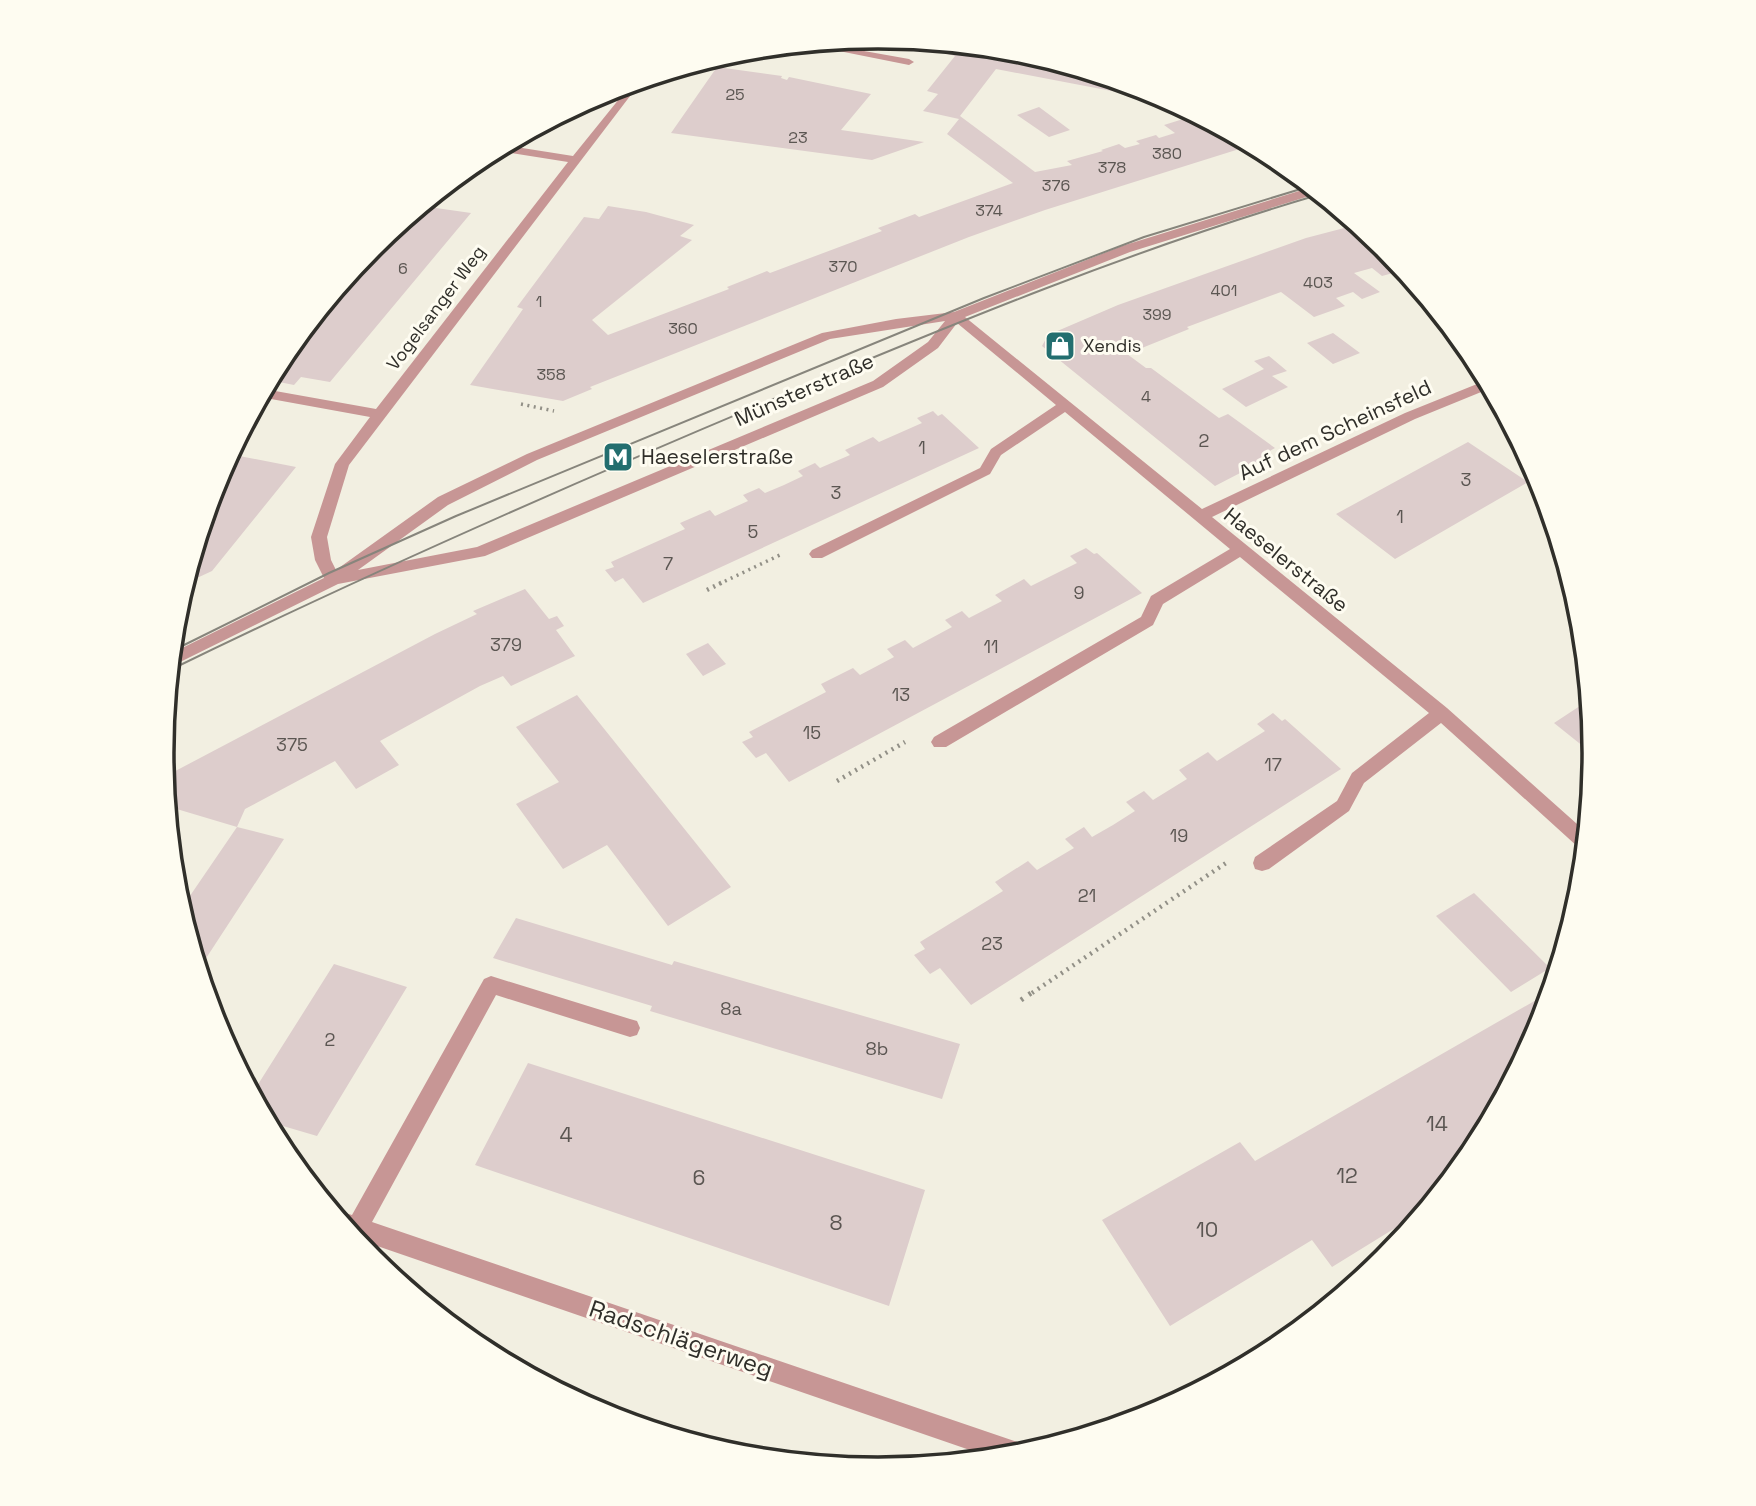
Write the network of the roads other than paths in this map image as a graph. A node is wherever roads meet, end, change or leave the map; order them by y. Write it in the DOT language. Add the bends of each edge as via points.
graph roads {
  1 [pos="845,50"];
  2 [pos="909,62"];
  3 [pos="627,96"];
  4 [pos="514,151"];
  5 [pos="576,160"];
  6 [pos="1306,193"];
  7 [pos="957,316"];
  8 [pos="1480,388"];
  9 [pos="271,396"];
  10 [pos="1064,406"];
  11 [pos="378,414"];
  12 [pos="1199,517"];
  13 [pos="1241,550"];
  14 [pos="817,554"];
  15 [pos="333,580"];
  16 [pos="181,656"];
  17 [pos="1441,713"];
  18 [pos="940,742"];
  19 [pos="1577,834"];
  20 [pos="1262,863"];
  21 [pos="630,1028"];
  22 [pos="352,1221"];
  23 [pos="361,1230"];
  24 [pos="995,1447"];
  1 -- 2 [label="street"];
  3 -- 5 [label="street, Vogelsanger Weg"];
  4 -- 5 [label="street"];
  5 -- 11 [label="street, Vogelsanger Weg"];
  6 -- 7 [label="street, Münsterstraße" via="1126,249"];
  7 -- 10 [label="street, Haeselerstraße"];
  7 -- 15 [label="street, Münsterstraße" via="827,336 531,457 443,500"];
  7 -- 15 [label="street, Münsterstraße" via="933,345 878,384 480,552"];
  8 -- 12 [label="street, Auf dem Scheinsfeld"];
  9 -- 11 [label="street"];
  10 -- 12 [label="street, Haeselerstraße"];
  10 -- 14 [label="street" via="996,452 985,471"];
  11 -- 15 [label="street, Vogelsanger Weg" via="342,464 324,516 321,548"];
  12 -- 13 [label="street, Haeselerstraße"];
  13 -- 17 [label="street, Haeselerstraße"];
  13 -- 18 [label="street" via="1157,600 1147,621"];
  15 -- 16 [label="street, Münsterstraße"];
  17 -- 19 [label="street, Haeselerstraße"];
  17 -- 20 [label="street" via="1358,778 1343,806"];
  21 -- 22 [label="street" via="491,985"];
  23 -- 24 [label="street, Radschlägerweg"];
}
